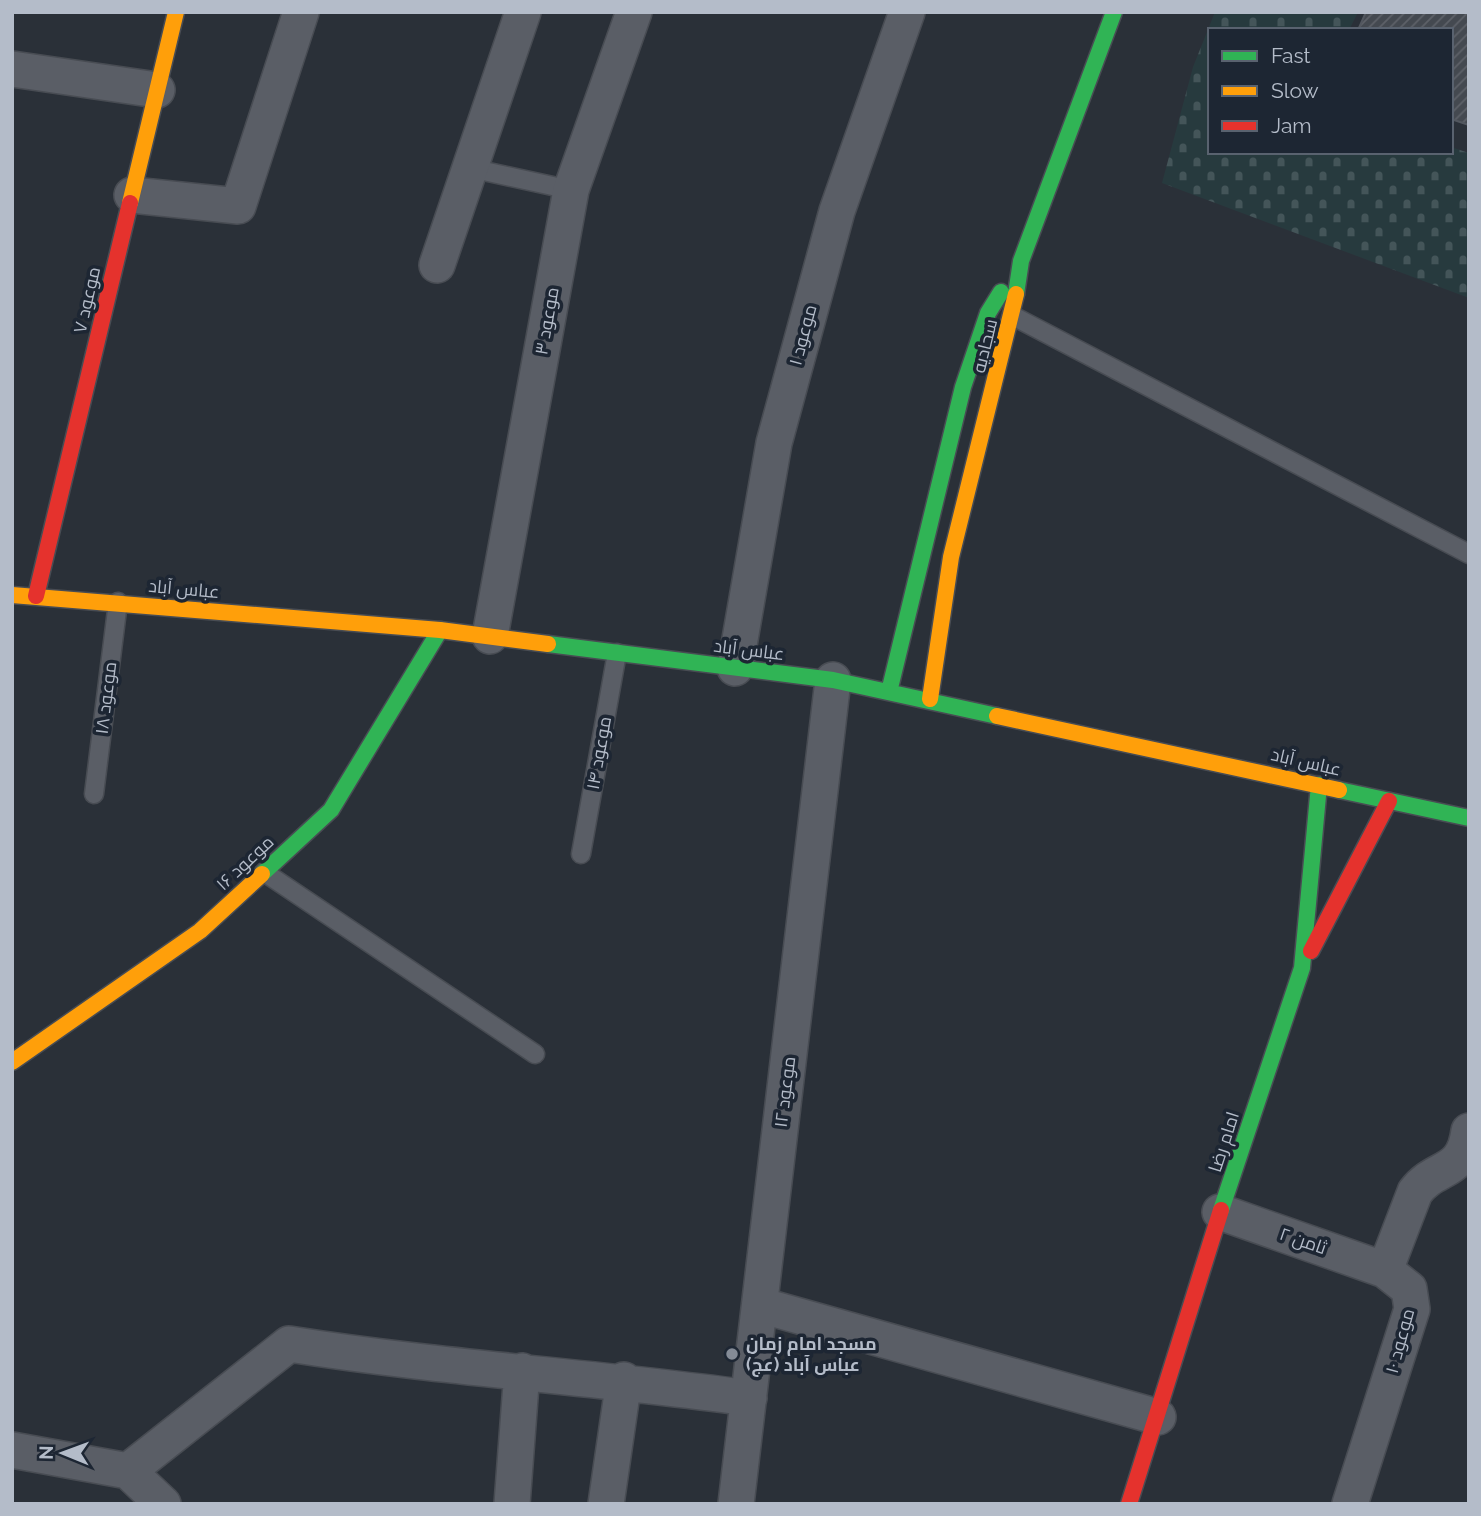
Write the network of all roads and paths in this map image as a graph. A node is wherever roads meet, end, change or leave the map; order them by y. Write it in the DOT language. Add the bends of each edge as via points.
graph roads {
  1 [pos="176,12"];
  2 [pos="301,12"];
  3 [pos="523,12"];
  4 [pos="634,12"];
  5 [pos="907,12"];
  6 [pos="1114,12"];
  7 [pos="12,69"];
  8 [pos="157,90"];
  9 [pos="470,168"];
  10 [pos="571,190"];
  11 [pos="132,195"];
  12 [pos="1021,261"];
  13 [pos="437,265"];
  14 [pos="1013,316"];
  15 [pos="1469,554"];
  16 [pos="12,595"];
  17 [pos="36,596"];
  18 [pos="118,602"];
  19 [pos="440,630"];
  20 [pos="490,636"];
  21 [pos="617,653"];
  22 [pos="735,668"];
  23 [pos="833,680"];
  24 [pos="889,692"];
  25 [pos="930,699"];
  26 [pos="1319,785"];
  27 [pos="94,794"];
  28 [pos="1389,801"];
  29 [pos="1469,818"];
  30 [pos="581,854"];
  31 [pos="264,872"];
  32 [pos="1302,968"];
  33 [pos="535,1054"];
  34 [pos="12,1062"];
  35 [pos="1469,1131"];
  36 [pos="1220,1212"];
  37 [pos="1385,1270"];
  38 [pos="760,1305"];
  39 [pos="522,1371"];
  40 [pos="624,1380"];
  41 [pos="749,1398"];
  42 [pos="1158,1417"];
  43 [pos="12,1450"];
  44 [pos="128,1471"];
  45 [pos="163,1504"];
  46 [pos="512,1504"];
  47 [pos="606,1504"];
  48 [pos="736,1504"];
  49 [pos="1129,1504"];
  50 [pos="1350,1504"];
  1 -- 8 [label="street, موعود ۷"];
  2 -- 11 [label="street" via="238,206"];
  3 -- 9 [label="street"];
  4 -- 10 [label="street, موعود ۳"];
  5 -- 22 [label="street, موعود ۱" via="837,211 774,443"];
  6 -- 12 [label="street, سجادیه"];
  7 -- 8 [label="street"];
  8 -- 11 [label="street, موعود ۷"];
  9 -- 10 [label="lane"];
  9 -- 13 [label="street"];
  10 -- 20 [label="street, موعود ۳"];
  11 -- 17 [label="street, موعود ۷"];
  12 -- 14 [label="street, سجادیه"];
  12 -- 24 [label="street" via="988,313 963,387"];
  14 -- 15 [label="lane"];
  14 -- 25 [label="street, سجادیه" via="951,557"];
  16 -- 17 [label="street, عباس آباد"];
  17 -- 18 [label="street, عباس آباد"];
  18 -- 19 [label="street, عباس آباد"];
  18 -- 27 [label="lane, موعود ۱۸"];
  19 -- 20 [label="street, عباس آباد"];
  19 -- 31 [label="street, موعود ۱۶" via="331,810"];
  20 -- 21 [label="street, عباس آباد"];
  21 -- 22 [label="street, عباس آباد"];
  21 -- 30 [label="lane, موعود ۱۴"];
  22 -- 23 [label="street, عباس آباد"];
  23 -- 24 [label="street, عباس آباد"];
  23 -- 38 [label="street, موعود ۱۲"];
  24 -- 25 [label="street, عباس آباد"];
  25 -- 26 [label="street, عباس آباد"];
  26 -- 28 [label="street, عباس آباد"];
  26 -- 32 [label="street, امام رضا"];
  28 -- 29 [label="street, عباس آباد"];
  28 -- 32 [label="street"];
  31 -- 33 [label="lane"];
  31 -- 34 [label="street, موعود ۱۶" via="200,932"];
  32 -- 36 [label="street, امام رضا"];
  35 -- 37 [label="street" via="1461,1159 1415,1192"];
  36 -- 37 [label="street, ثامن ۲"];
  36 -- 42 [label="street, امام رضا"];
  37 -- 50 [label="street, موعود ۱۰" via="1409,1289 1412,1309"];
  38 -- 41 [label="street, موعود ۱۲"];
  38 -- 42 [label="street"];
  39 -- 40 [label="street"];
  39 -- 44 [label="street" via="289,1344"];
  39 -- 46 [label="street"];
  40 -- 41 [label="street"];
  40 -- 47 [label="street"];
  41 -- 48 [label="street, موعود ۱۲"];
  42 -- 49 [label="street, امام رضا"];
  43 -- 44 [label="street"];
  44 -- 45 [label="street"];
}
